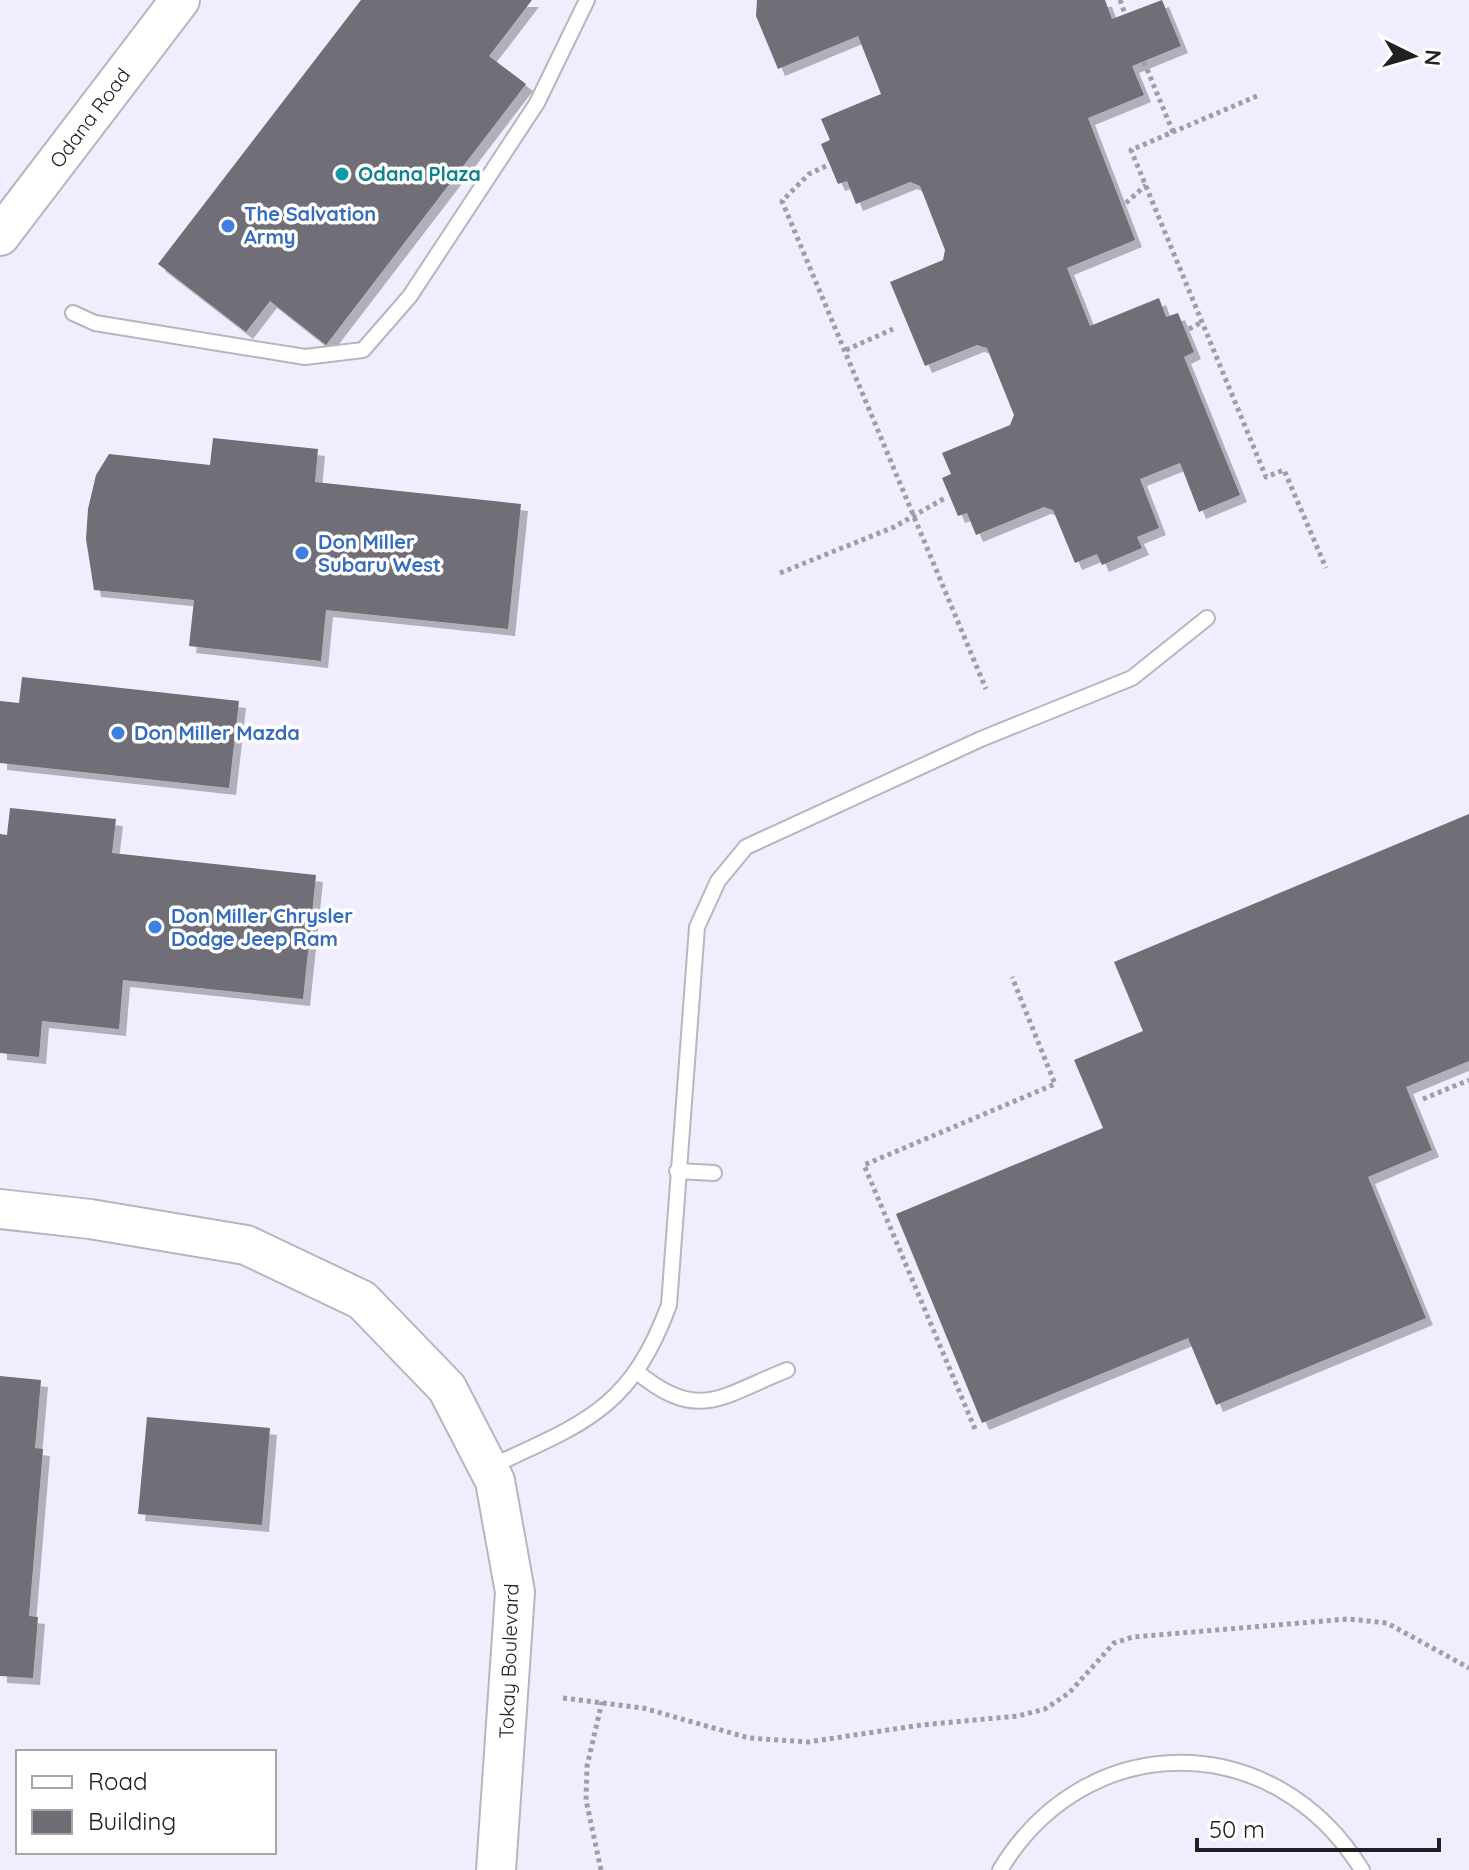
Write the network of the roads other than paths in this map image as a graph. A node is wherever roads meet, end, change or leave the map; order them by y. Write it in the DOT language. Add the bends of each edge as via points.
graph roads {
  1 [pos="180,0"];
  2 [pos="587,0"];
  3 [pos="0,236"];
  4 [pos="73,313"];
  5 [pos="1207,618"];
  6 [pos="677,1171"];
  7 [pos="714,1173"];
  8 [pos="0,1209"];
  9 [pos="787,1370"];
  10 [pos="637,1372"];
  11 [pos="489,1468"];
  12 [pos="496,1870"];
  13 [pos="1000,1870"];
  14 [pos="1362,1870"];
  1 -- 3 [label="street, Odana Road"];
  2 -- 4 [label="lane" via="537,103 410,296 363,350 305,357 95,323"];
  5 -- 6 [label="lane" via="1132,678 952,752 746,847 718,881 697,927"];
  6 -- 7 [label="lane"];
  6 -- 10 [label="lane" via="669,1305"];
  8 -- 11 [label="street, Tokay Boulevard" via="246,1245 362,1300 447,1388"];
  9 -- 10 [label="lane" via="701,1403 677,1400"];
  10 -- 11 [label="lane" via="607,1407 578,1427"];
  11 -- 12 [label="street, Tokay Boulevard" via="515,1592"];
  13 -- 14 [label="lane" via="1039,1818 1070,1796 1099,1779 1180,1763 1215,1764 1287,1791 1319,1814"];
}
